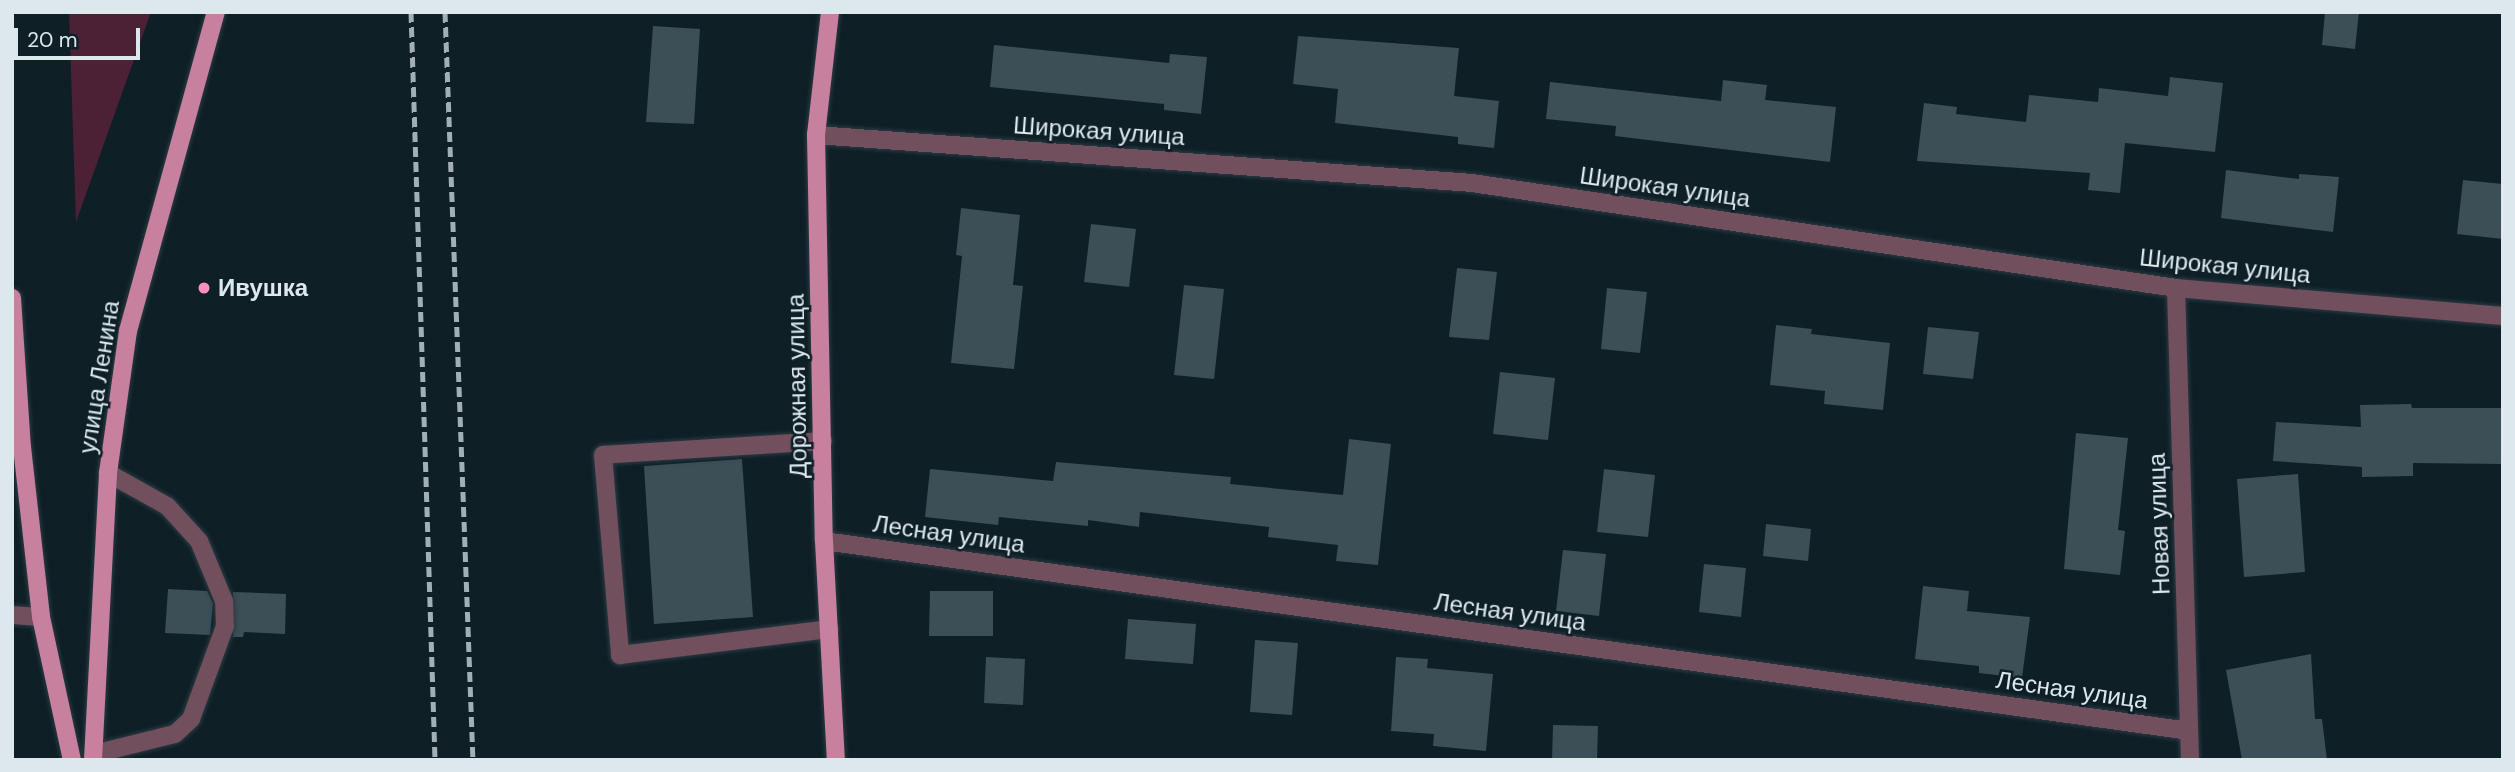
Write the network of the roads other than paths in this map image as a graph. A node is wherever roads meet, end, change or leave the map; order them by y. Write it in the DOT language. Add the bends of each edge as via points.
graph roads {
  1 [pos="216,12"];
  2 [pos="830,12"];
  3 [pos="816,135"];
  4 [pos="2176,288"];
  5 [pos="12,298"];
  6 [pos="2503,316"];
  7 [pos="822,441"];
  8 [pos="108,473"];
  9 [pos="824,541"];
  10 [pos="12,615"];
  11 [pos="41,617"];
  12 [pos="829,629"];
  13 [pos="2189,731"];
  14 [pos="94,757"];
  15 [pos="72,760"];
  16 [pos="836,760"];
  17 [pos="2190,760"];
  1 -- 8 [label="main road, улица Ленина" via="128,331"];
  2 -- 3 [label="main road, Дорожная улица"];
  3 -- 4 [label="street, Широкая улица" via="1472,183"];
  3 -- 7 [label="main road, Дорожная улица"];
  4 -- 6 [label="street, Широкая улица"];
  4 -- 13 [label="street, Новая улица"];
  5 -- 11 [label="main road" via="22,447"];
  7 -- 9 [label="main road, Дорожная улица"];
  7 -- 12 [label="street" via="603,455 620,655"];
  8 -- 14 [label="main road, улица Ленина"];
  8 -- 14 [label="street" via="167,506 199,541 224,601 225,625 191,719 175,734"];
  9 -- 12 [label="main road, Дорожная улица"];
  9 -- 13 [label="street, Лесная улица"];
  10 -- 11 [label="street"];
  11 -- 15 [label="main road"];
  12 -- 16 [label="main road, Дорожная улица"];
  13 -- 17 [label="street, Новая улица"];
}
